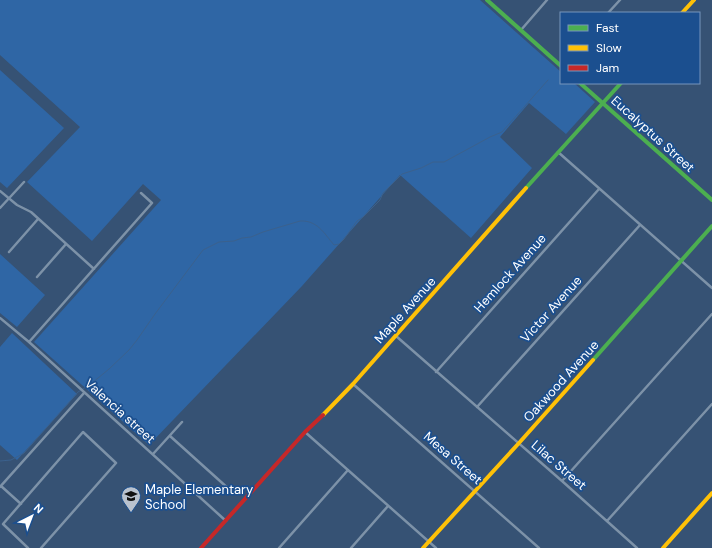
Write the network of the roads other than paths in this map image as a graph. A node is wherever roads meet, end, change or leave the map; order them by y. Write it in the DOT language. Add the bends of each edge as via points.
graph roads {
  1 [pos="487,0"];
  2 [pos="548,0"];
  3 [pos="620,0"];
  4 [pos="694,0"];
  5 [pos="609,12"];
  6 [pos="683,12"];
  7 [pos="521,30"];
  8 [pos="560,65"];
  9 [pos="581,84"];
  10 [pos="620,84"];
  11 [pos="603,103"];
  12 [pos="558,152"];
  13 [pos="24,182"];
  14 [pos="599,189"];
  15 [pos="0,191"];
  16 [pos="141,193"];
  17 [pos="8,198"];
  18 [pos="712,200"];
  19 [pos="0,208"];
  20 [pos="38,219"];
  21 [pos="640,225"];
  22 [pos="712,226"];
  23 [pos="66,244"];
  24 [pos="8,252"];
  25 [pos="681,261"];
  26 [pos="94,269"];
  27 [pos="36,277"];
  28 [pos="712,288"];
  29 [pos="712,314"];
  30 [pos="0,318"];
  31 [pos="395,335"];
  32 [pos="29,342"];
  33 [pos="436,372"];
  34 [pos="353,384"];
  35 [pos="84,393"];
  36 [pos="712,404"];
  37 [pos="477,407"];
  38 [pos="182,422"];
  39 [pos="306,432"];
  40 [pos="170,436"];
  41 [pos="519,443"];
  42 [pos="153,454"];
  43 [pos="348,470"];
  44 [pos="562,481"];
  45 [pos="1,487"];
  46 [pos="230,490"];
  47 [pos="475,491"];
  48 [pos="712,493"];
  49 [pos="21,504"];
  50 [pos="388,506"];
  51 [pos="226,521"];
  52 [pos="607,521"];
  53 [pos="429,542"];
  54 [pos="28,548"];
  55 [pos="41,548"];
  56 [pos="201,548"];
  57 [pos="279,548"];
  58 [pos="351,548"];
  59 [pos="423,548"];
  60 [pos="436,548"];
  61 [pos="539,548"];
  62 [pos="637,548"];
  63 [pos="663,548"];
  1 -- 7 [label="street"];
  2 -- 7 [label="street"];
  3 -- 5 [label="street"];
  4 -- 6 [label="street"];
  7 -- 8 [label="street"];
  9 -- 11 [label="street, Eucalyptus Street"];
  10 -- 11 [label="street, Maple Avenue"];
  11 -- 12 [label="street, Maple Avenue"];
  11 -- 18 [label="street, Eucalyptus Street"];
  12 -- 14 [label="street"];
  12 -- 31 [label="street, Maple Avenue"];
  13 -- 17 [label="street"];
  14 -- 21 [label="street"];
  14 -- 33 [label="street, Hemlock Avenue"];
  15 -- 17 [label="street"];
  16 -- 26 [label="street" via="152,203"];
  17 -- 19 [label="street"];
  17 -- 20 [label="street"];
  20 -- 23 [label="street"];
  20 -- 24 [label="street"];
  21 -- 25 [label="street"];
  21 -- 37 [label="street, Victor Avenue"];
  22 -- 25 [label="street, Oakwood Avenue"];
  23 -- 26 [label="street"];
  23 -- 27 [label="street"];
  25 -- 28 [label="street"];
  25 -- 41 [label="street, Oakwood Avenue"];
  26 -- 32 [label="street"];
  29 -- 44 [label="street"];
  30 -- 32 [label="street, Valencia street"];
  31 -- 33 [label="street, Lilac Street"];
  31 -- 34 [label="street, Maple Avenue"];
  32 -- 35 [label="street, Valencia street"];
  33 -- 37 [label="street, Lilac Street"];
  34 -- 39 [label="street, Maple Avenue"];
  34 -- 47 [label="street, Mesa Street"];
  35 -- 42 [label="street, Valencia street"];
  35 -- 45 [label="street"];
  36 -- 52 [label="street"];
  37 -- 41 [label="street, Lilac Street"];
  38 -- 40 [label="street"];
  39 -- 43 [label="street"];
  39 -- 51 [label="street, Maple Avenue"];
  40 -- 42 [label="street"];
  40 -- 46 [label="street"];
  41 -- 44 [label="street, Lilac Street"];
  41 -- 47 [label="street, Oakwood Avenue"];
  42 -- 51 [label="street, Valencia street"];
  43 -- 50 [label="street"];
  43 -- 57 [label="street"];
  44 -- 52 [label="street, Lilac Street"];
  45 -- 49 [label="street"];
  47 -- 53 [label="street, Oakwood Avenue"];
  47 -- 61 [label="street, Mesa Street"];
  48 -- 63 [label="street"];
  49 -- 54 [label="street" via="3,524"];
  49 -- 55 [label="street" via="83,432 116,462"];
  50 -- 53 [label="street"];
  50 -- 58 [label="street"];
  51 -- 56 [label="street, Maple Avenue"];
  52 -- 62 [label="street, Lilac Street"];
  53 -- 59 [label="street, Oakwood Avenue"];
  53 -- 60 [label="street"];
}
